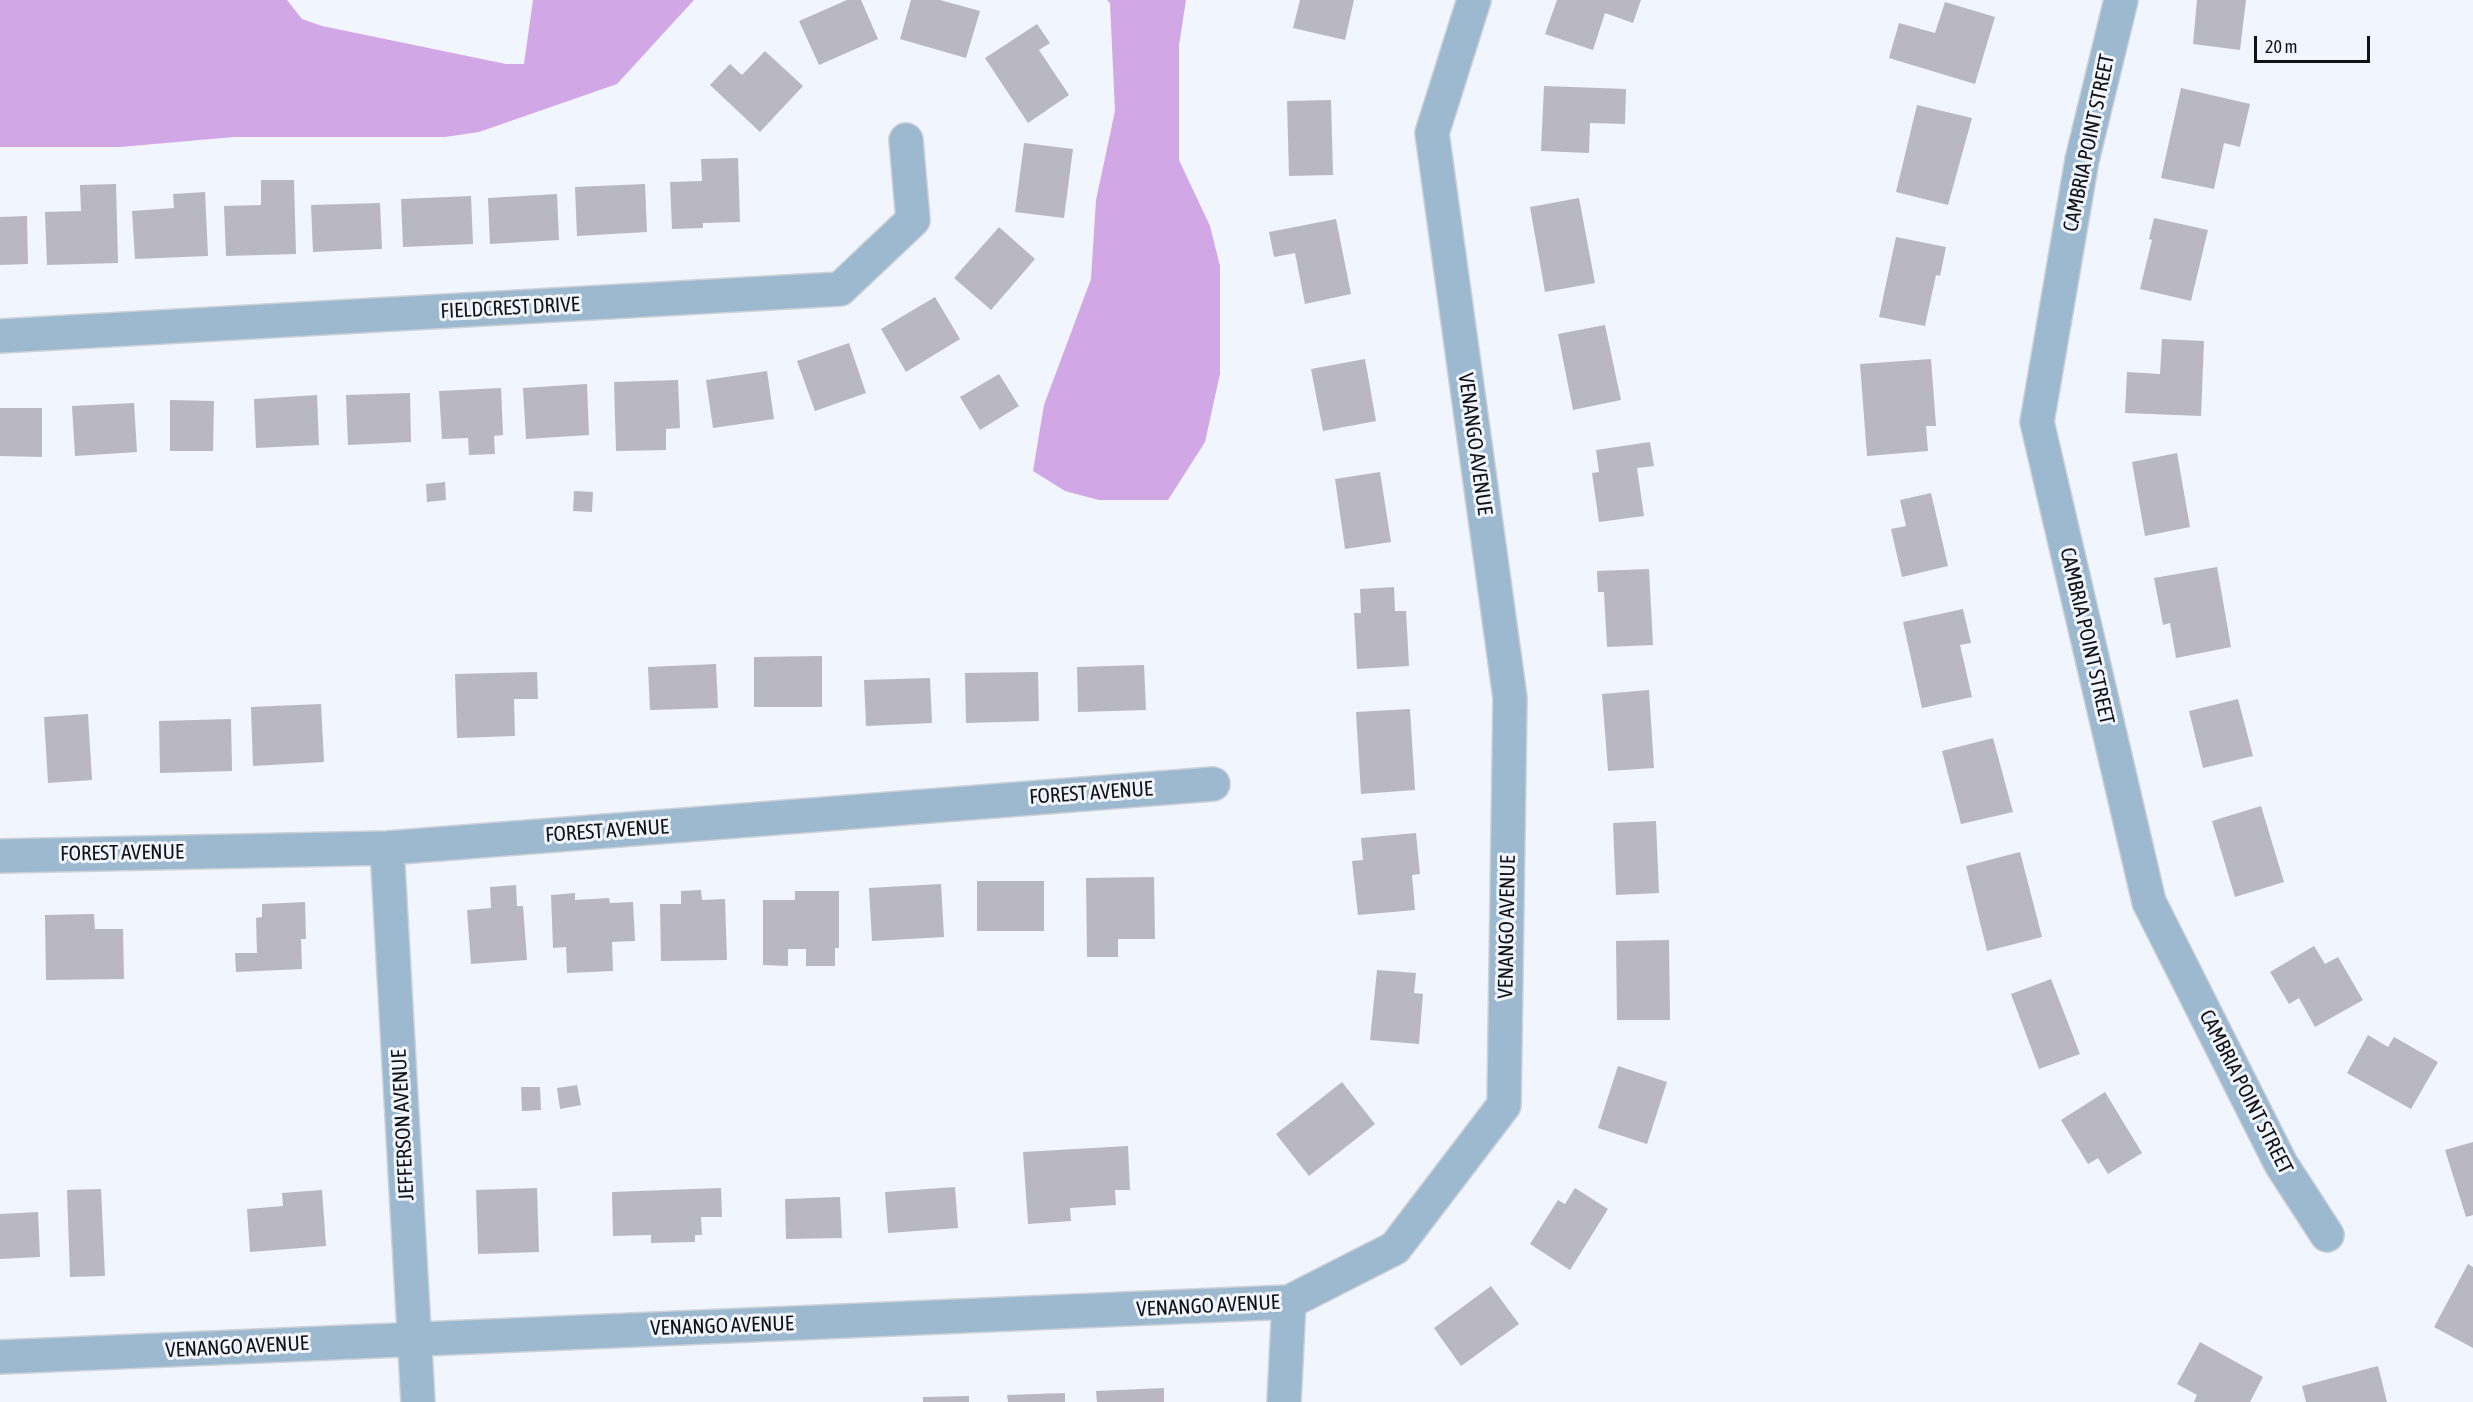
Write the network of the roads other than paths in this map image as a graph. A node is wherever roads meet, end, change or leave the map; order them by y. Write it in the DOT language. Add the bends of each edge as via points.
graph roads {
  1 [pos="1474,0"];
  2 [pos="2121,0"];
  3 [pos="906,140"];
  4 [pos="0,336"];
  5 [pos="1212,784"];
  6 [pos="387,848"];
  7 [pos="0,856"];
  8 [pos="2327,1235"];
  9 [pos="1289,1302"];
  10 [pos="415,1339"];
  11 [pos="0,1357"];
  12 [pos="418,1402"];
  13 [pos="1284,1402"];
  1 -- 9 [label="street, VENANGO AVENUE" via="1432,133 1510,698 1504,1105 1395,1248"];
  2 -- 8 [label="street, CAMBRIA POINT STREET" via="2082,160 2037,422 2149,902 2281,1164"];
  3 -- 4 [label="street, FIELDCREST DRIVE" via="913,220 840,289"];
  5 -- 6 [label="street, FOREST AVENUE"];
  6 -- 7 [label="street, FOREST AVENUE"];
  6 -- 10 [label="street, JEFFERSON AVENUE"];
  9 -- 10 [label="street, VENANGO AVENUE"];
  9 -- 13 [label="street"];
  10 -- 11 [label="street, VENANGO AVENUE"];
  10 -- 12 [label="street, JEFFERSON AVENUE"];
}
